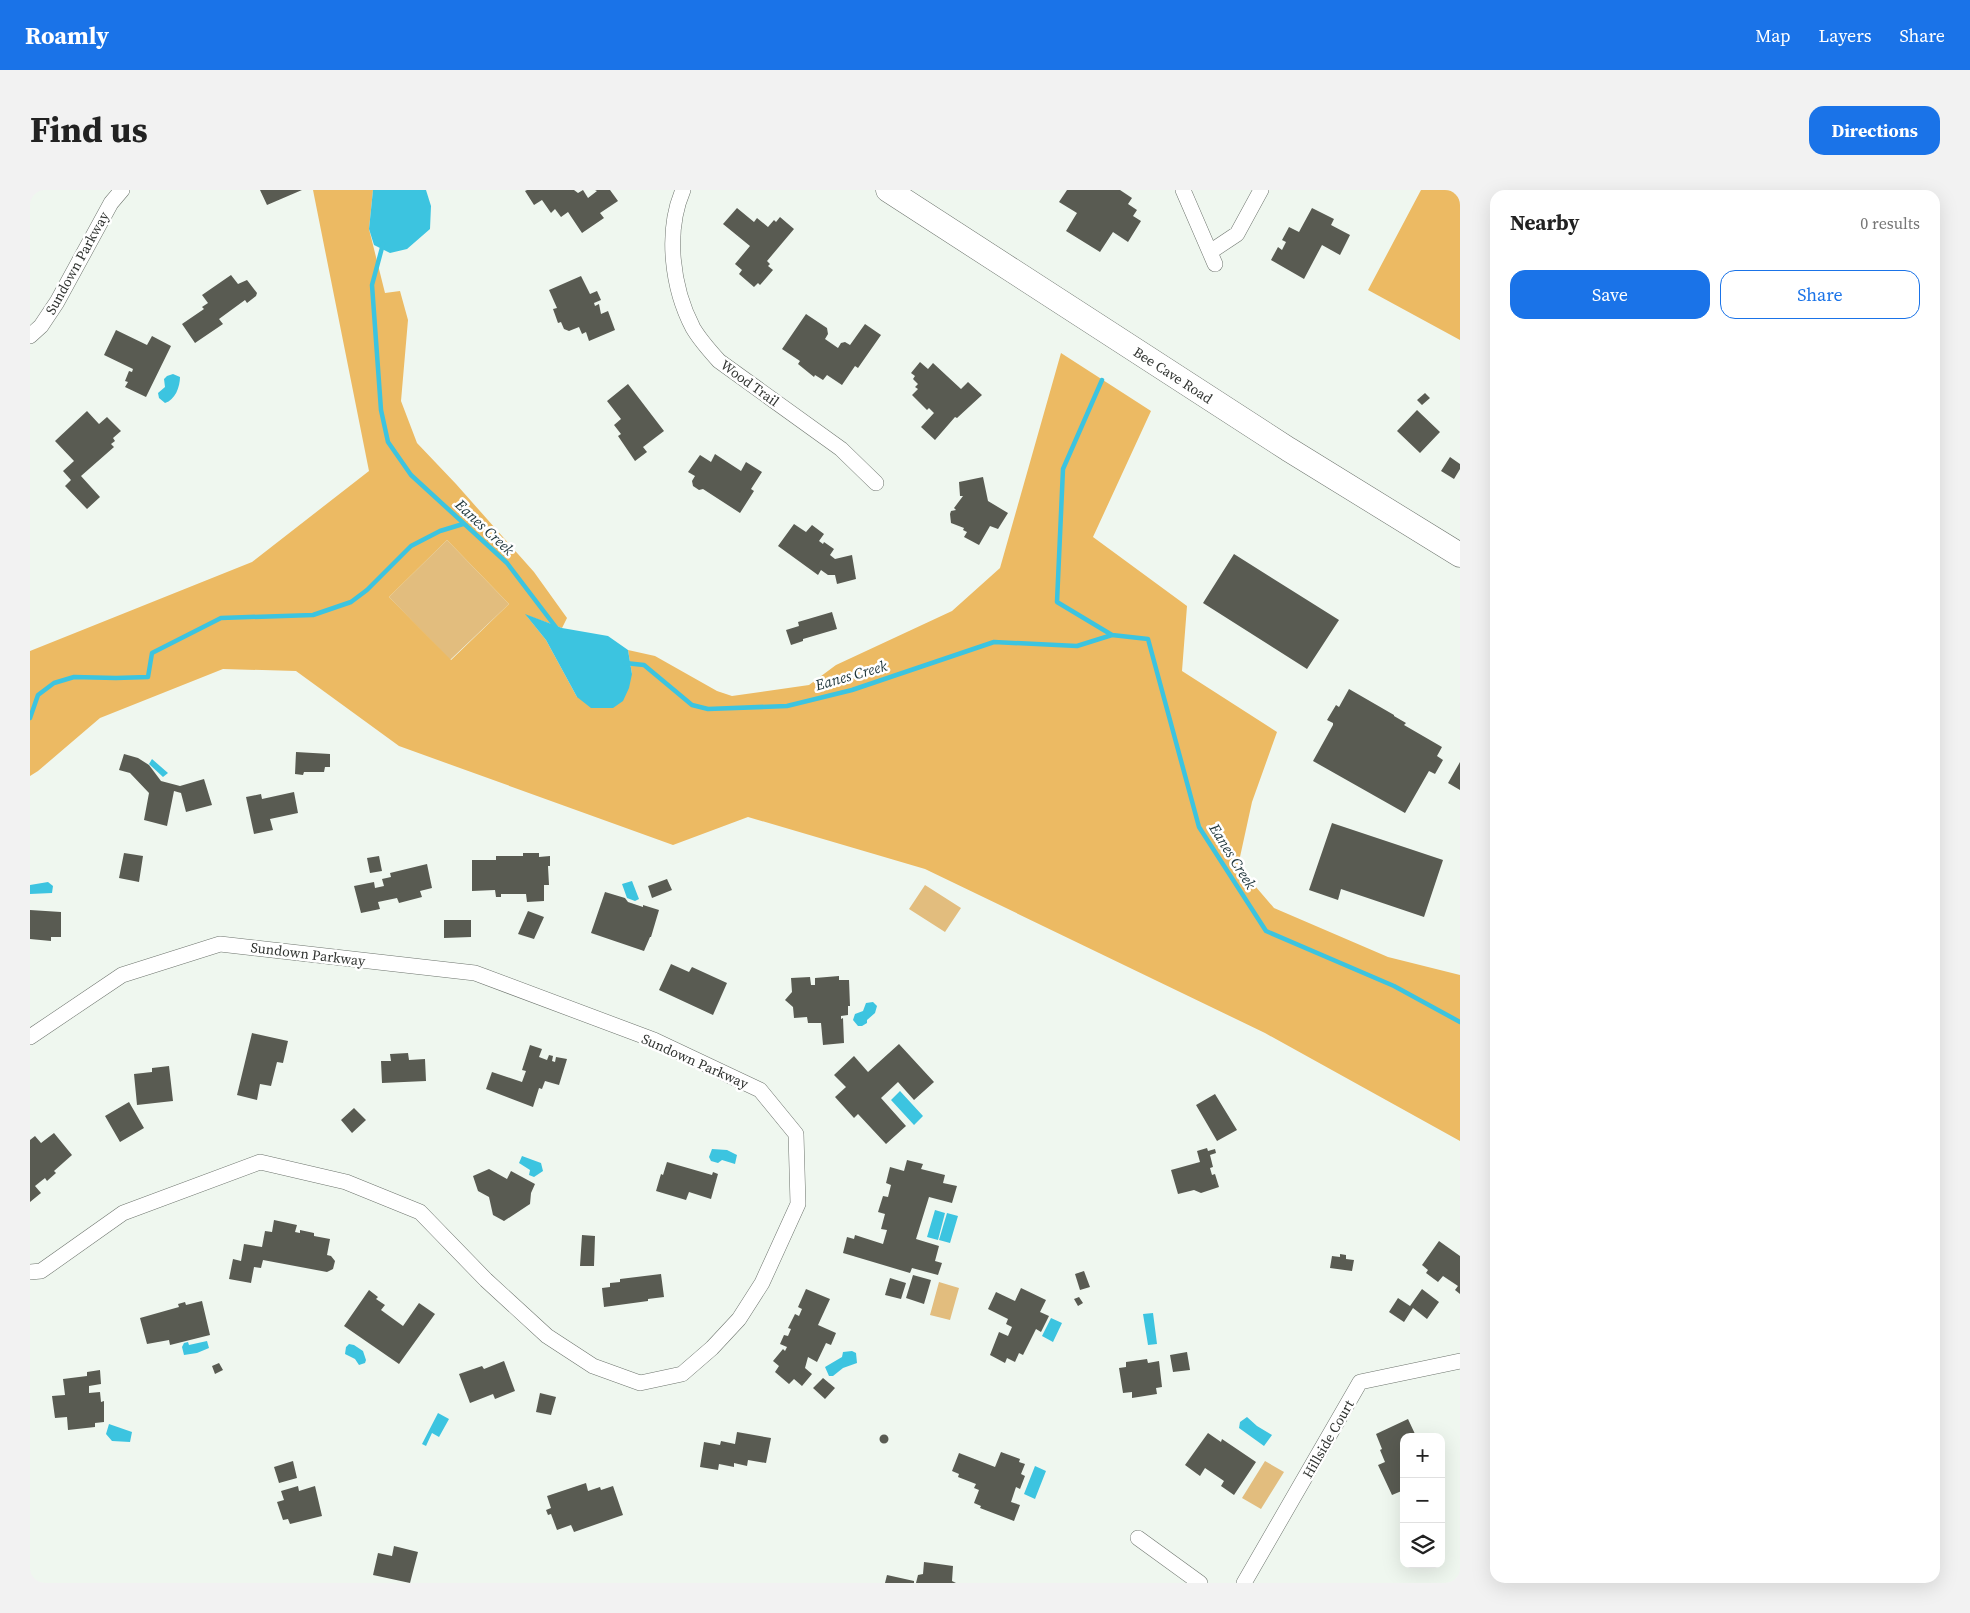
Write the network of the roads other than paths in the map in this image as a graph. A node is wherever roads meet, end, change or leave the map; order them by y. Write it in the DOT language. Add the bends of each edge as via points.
graph roads {
  1 [pos="122,190"];
  2 [pos="683,190"];
  3 [pos="888,190"];
  4 [pos="1183,190"];
  5 [pos="1261,190"];
  6 [pos="30,336"];
  7 [pos="876,483"];
  8 [pos="1460,556"];
  9 [pos="30,1037"];
  10 [pos="30,1272"];
  11 [pos="1460,1361"];
  12 [pos="1138,1538"];
  13 [pos="1200,1583"];
  14 [pos="1244,1583"];
  1 -- 6 [label="street, Sundown Parkway" via="111,203 57,302"];
  2 -- 7 [label="street, Wood Trail" via="676,213 674,260 679,291 704,345 719,361 841,449"];
  3 -- 8 [label="main road, Bee Cave Road" via="1288,449"];
  4 -- 5 [label="street" via="1213,258 1237,234"];
  9 -- 10 [label="street, Sundown Parkway" via="122,975 220,944 475,973 654,1040 760,1090 796,1134 798,1204 762,1284 739,1319 682,1374 640,1383 593,1366 547,1336 486,1280 420,1212 346,1182 260,1162 123,1213 41,1271"];
  11 -- 14 [label="street, Hillside Court" via="1360,1382"];
  12 -- 13 [label="street"];
}
